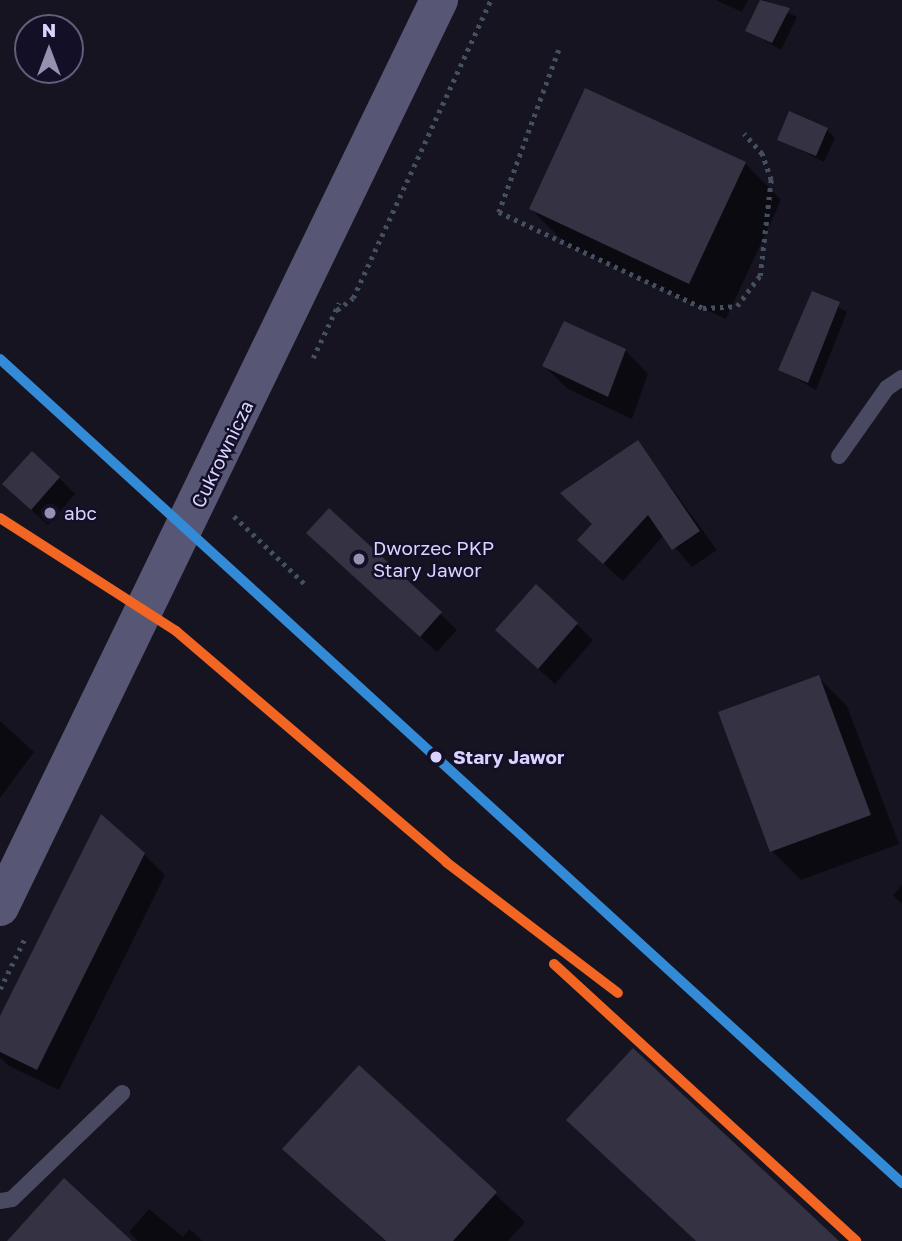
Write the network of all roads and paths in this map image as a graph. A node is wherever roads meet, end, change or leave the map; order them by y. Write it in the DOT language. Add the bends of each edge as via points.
graph roads {
  1 [pos="439,0"];
  2 [pos="491,0"];
  3 [pos="559,50"];
  4 [pos="744,134"];
  5 [pos="337,311"];
  6 [pos="902,378"];
  7 [pos="839,456"];
  8 [pos="234,516"];
  9 [pos="305,584"];
  10 [pos="0,906"];
  11 [pos="122,1093"];
  12 [pos="0,1201"];
  1 -- 10 [label="street, Cukrownicza"];
  2 -- 5 [label="path" via="353,299"];
  3 -- 4 [label="path" via="499,212 703,308 737,306 760,276 771,180 762,153"];
  6 -- 7 [label="lane" via="887,388"];
  8 -- 9 [label="path"];
  11 -- 12 [label="lane" via="12,1199"];
}
